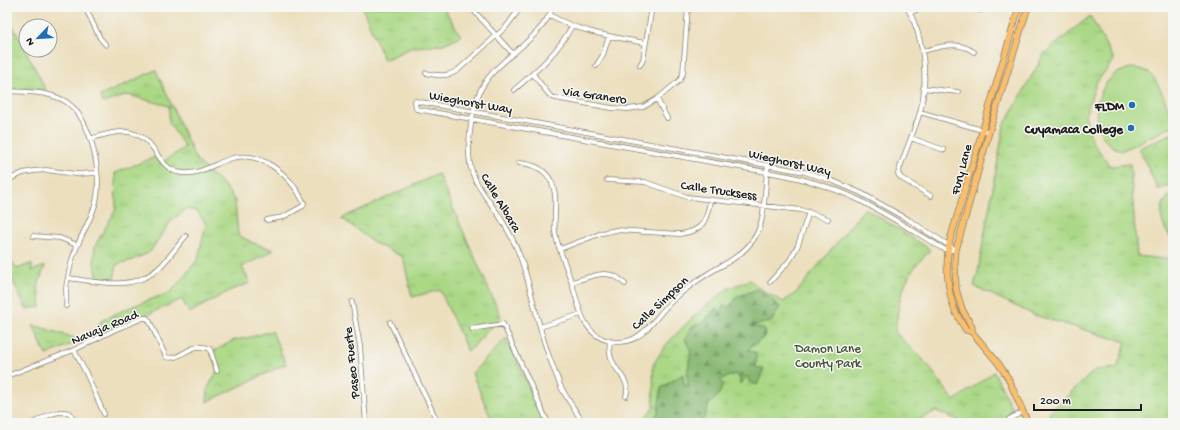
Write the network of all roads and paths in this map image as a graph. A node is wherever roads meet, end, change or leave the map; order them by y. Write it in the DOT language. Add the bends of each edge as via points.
graph roads {
  1 [pos="85,7"];
  2 [pos="521,7"];
  3 [pos="553,7"];
  4 [pos="652,7"];
  5 [pos="688,7"];
  6 [pos="907,7"];
  7 [pos="922,7"];
  8 [pos="963,7"];
  9 [pos="1019,7"];
  10 [pos="1028,7"];
  11 [pos="981,10"];
  12 [pos="475,12"];
  13 [pos="910,14"];
  14 [pos="550,15"];
  15 [pos="572,26"];
  16 [pos="496,35"];
  17 [pos="609,36"];
  18 [pos="646,43"];
  19 [pos="106,45"];
  20 [pos="922,51"];
  21 [pos="974,52"];
  22 [pos="513,54"];
  23 [pos="596,66"];
  24 [pos="640,66"];
  25 [pos="426,73"];
  26 [pos="533,74"];
  27 [pos="923,88"];
  28 [pos="514,90"];
  29 [pos="7,91"];
  30 [pos="958,92"];
  31 [pos="657,99"];
  32 [pos="474,112"];
  33 [pos="920,112"];
  34 [pos="667,118"];
  35 [pos="473,119"];
  36 [pos="982,130"];
  37 [pos="989,132"];
  38 [pos="911,138"];
  39 [pos="90,139"];
  40 [pos="944,150"];
  41 [pos="519,163"];
  42 [pos="768,165"];
  43 [pos="97,173"];
  44 [pos="767,173"];
  45 [pos="10,179"];
  46 [pos="607,180"];
  47 [pos="931,196"];
  48 [pos="710,200"];
  49 [pos="764,206"];
  50 [pos="809,212"];
  51 [pos="828,219"];
  52 [pos="267,220"];
  53 [pos="33,236"];
  54 [pos="186,236"];
  55 [pos="77,245"];
  56 [pos="948,247"];
  57 [pos="560,249"];
  58 [pos="956,250"];
  59 [pos="68,278"];
  60 [pos="572,282"];
  61 [pos="770,282"];
  62 [pos="625,284"];
  63 [pos="352,302"];
  64 [pos="66,306"];
  65 [pos="581,314"];
  66 [pos="390,322"];
  67 [pos="540,327"];
  68 [pos="472,329"];
  69 [pos="972,332"];
  70 [pos="610,342"];
  71 [pos="74,350"];
  72 [pos="217,371"];
  73 [pos="7,376"];
  74 [pos="626,396"];
  75 [pos="1023,412"];
  76 [pos="104,414"];
  77 [pos="1009,419"];
  78 [pos="33,423"];
  79 [pos="76,423"];
  80 [pos="366,423"];
  81 [pos="438,423"];
  82 [pos="548,423"];
  83 [pos="583,423"];
  84 [pos="1028,423"];
  1 -- 19 [label="street"];
  2 -- 16 [label="street"];
  3 -- 14 [label="street, Calle Albara"];
  4 -- 18 [label="street"];
  5 -- 31 [label="street, Via Granero" via="683,73 680,80"];
  6 -- 13 [label="street"];
  7 -- 13 [label="street"];
  8 -- 11 [label="street"];
  9 -- 36 [label="main road, Fury Lane"];
  10 -- 37 [label="main road, Fury Lane"];
  12 -- 16 [label="street"];
  13 -- 20 [label="street"];
  14 -- 15 [label="street"];
  14 -- 22 [label="street, Calle Albara" via="535,35"];
  15 -- 17 [label="street"];
  15 -- 26 [label="street" via="557,50"];
  16 -- 22 [label="street"];
  16 -- 25 [label="street" via="454,73 440,76"];
  17 -- 18 [label="street"];
  17 -- 23 [label="street" via="603,55"];
  18 -- 24 [label="street"];
  20 -- 21 [label="street" via="955,45"];
  20 -- 27 [label="street"];
  22 -- 32 [label="street, Calle Albara" via="486,79 479,92"];
  26 -- 28 [label="street"];
  26 -- 31 [label="street, Via Granero" via="550,96 555,98 628,110 643,107"];
  27 -- 30 [label="street"];
  27 -- 33 [label="street"];
  29 -- 39 [label="street" via="48,94 63,99 83,120"];
  31 -- 34 [label="street"];
  32 -- 35 [label="street, Calle Albara"];
  32 -- 35 [label="street, Wieghorst Way" via="415,101 416,109"];
  32 -- 42 [label="street, Wieghorst Way"];
  33 -- 36 [label="street"];
  33 -- 38 [label="street"];
  35 -- 44 [label="street, Wieghorst Way"];
  35 -- 67 [label="street, Calle Albara" via="469,150 472,170 480,190 499,215 516,247 527,276"];
  36 -- 37 [label="street"];
  36 -- 56 [label="main road, Fury Lane"];
  37 -- 58 [label="main road, Fury Lane"];
  38 -- 40 [label="street"];
  38 -- 47 [label="street" via="898,174"];
  39 -- 43 [label="street"];
  39 -- 52 [label="street" via="114,132 135,134 147,140 167,167 180,172 200,172 238,157 262,160 286,177 304,203 283,217"];
  41 -- 57 [label="street" via="539,168 551,181 555,193 555,233"];
  42 -- 44 [label="street, Calle Simpson"];
  42 -- 56 [label="street, Wieghorst Way" via="805,172 861,193 909,220"];
  43 -- 45 [label="street" via="76,174 39,170"];
  43 -- 55 [label="street" via="96,202"];
  44 -- 49 [label="street, Calle Simpson"];
  44 -- 56 [label="street, Wieghorst Way" via="822,185 859,200 942,248"];
  46 -- 48 [label="street, Calle Trucksess" via="645,182 674,193"];
  48 -- 49 [label="street, Calle Trucksess"];
  48 -- 57 [label="street" via="703,224 689,233 616,230"];
  49 -- 50 [label="street, Calle Trucksess"];
  49 -- 70 [label="street, Calle Simpson" via="759,230 743,253 688,287 638,336 623,342"];
  50 -- 51 [label="street, Calle Trucksess"];
  50 -- 61 [label="street" via="790,260"];
  53 -- 55 [label="street" via="60,238"];
  54 -- 59 [label="street" via="160,267 140,279 125,284 114,284"];
  55 -- 59 [label="street"];
  56 -- 58 [label="street, Wieghorst Way"];
  56 -- 69 [label="main road, Fury Lane" via="948,282 955,310 966,330"];
  57 -- 60 [label="street"];
  58 -- 69 [label="main road, Fury Lane" via="956,289"];
  59 -- 64 [label="street"];
  60 -- 62 [label="street" via="608,273 618,277"];
  60 -- 65 [label="street"];
  63 -- 80 [label="street, Paseo Fuerte" via="360,346"];
  65 -- 67 [label="street"];
  65 -- 70 [label="street" via="591,332"];
  66 -- 81 [label="street"];
  67 -- 83 [label="street, Calle Albara" via="561,386"];
  68 -- 82 [label="street" via="503,324"];
  69 -- 75 [label="main road, Fury Lane" via="1008,378"];
  70 -- 74 [label="street" via="611,359 626,382"];
  71 -- 72 [label="street, Navaja Road" via="114,330 147,318 166,357 171,358 202,346 210,349"];
  71 -- 73 [label="street, Navaja Road"];
  71 -- 76 [label="street"];
  75 -- 77 [label="street"];
  75 -- 84 [label="main road, Fury Lane"];
  78 -- 79 [label="street" via="62,411 70,413"];
}
